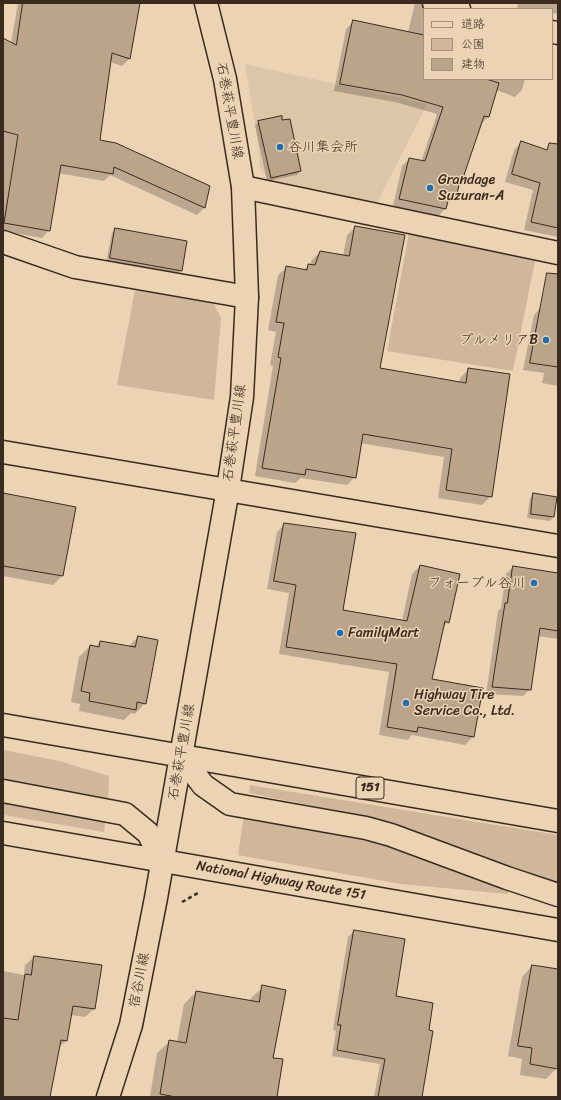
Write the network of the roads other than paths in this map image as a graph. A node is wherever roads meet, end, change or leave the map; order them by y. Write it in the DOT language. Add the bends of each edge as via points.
graph roads {
  1 [pos="206,3"];
  2 [pos="434,3"];
  3 [pos="454,8"];
  4 [pos="243,187"];
  5 [pos="3,242"];
  6 [pos="558,253"];
  7 [pos="247,297"];
  8 [pos="3,452"];
  9 [pos="228,490"];
  10 [pos="558,546"];
  11 [pos="3,725"];
  12 [pos="181,756"];
  13 [pos="3,791"];
  14 [pos="558,821"];
  15 [pos="3,833"];
  16 [pos="163,861"];
  17 [pos="558,895"];
  18 [pos="558,930"];
  19 [pos="108,1097"];
  1 -- 4 [label="main road, 石巻萩平豊川線" via="225,79"];
  2 -- 3 [label="main road"];
  4 -- 6 [label="main road"];
  4 -- 7 [label="main road, 石巻萩平豊川線"];
  5 -- 7 [label="main road" via="75,267"];
  7 -- 9 [label="main road, 石巻萩平豊川線" via="242,398"];
  8 -- 9 [label="main road"];
  9 -- 10 [label="main road"];
  9 -- 12 [label="main road, 石巻萩平豊川線"];
  11 -- 12 [label="main road, 151"];
  12 -- 14 [label="main road, 151"];
  12 -- 16 [label="main road, 石巻萩平豊川線"];
  12 -- 17 [label="main road" via="203,785 230,804 385,833"];
  13 -- 16 [label="main road" via="125,814 148,833"];
  15 -- 16 [label="main road, National Highway Route 151"];
  16 -- 18 [label="main road, National Highway Route 151"];
  16 -- 19 [label="main road, 宿谷川線" via="131,1025"];
}
